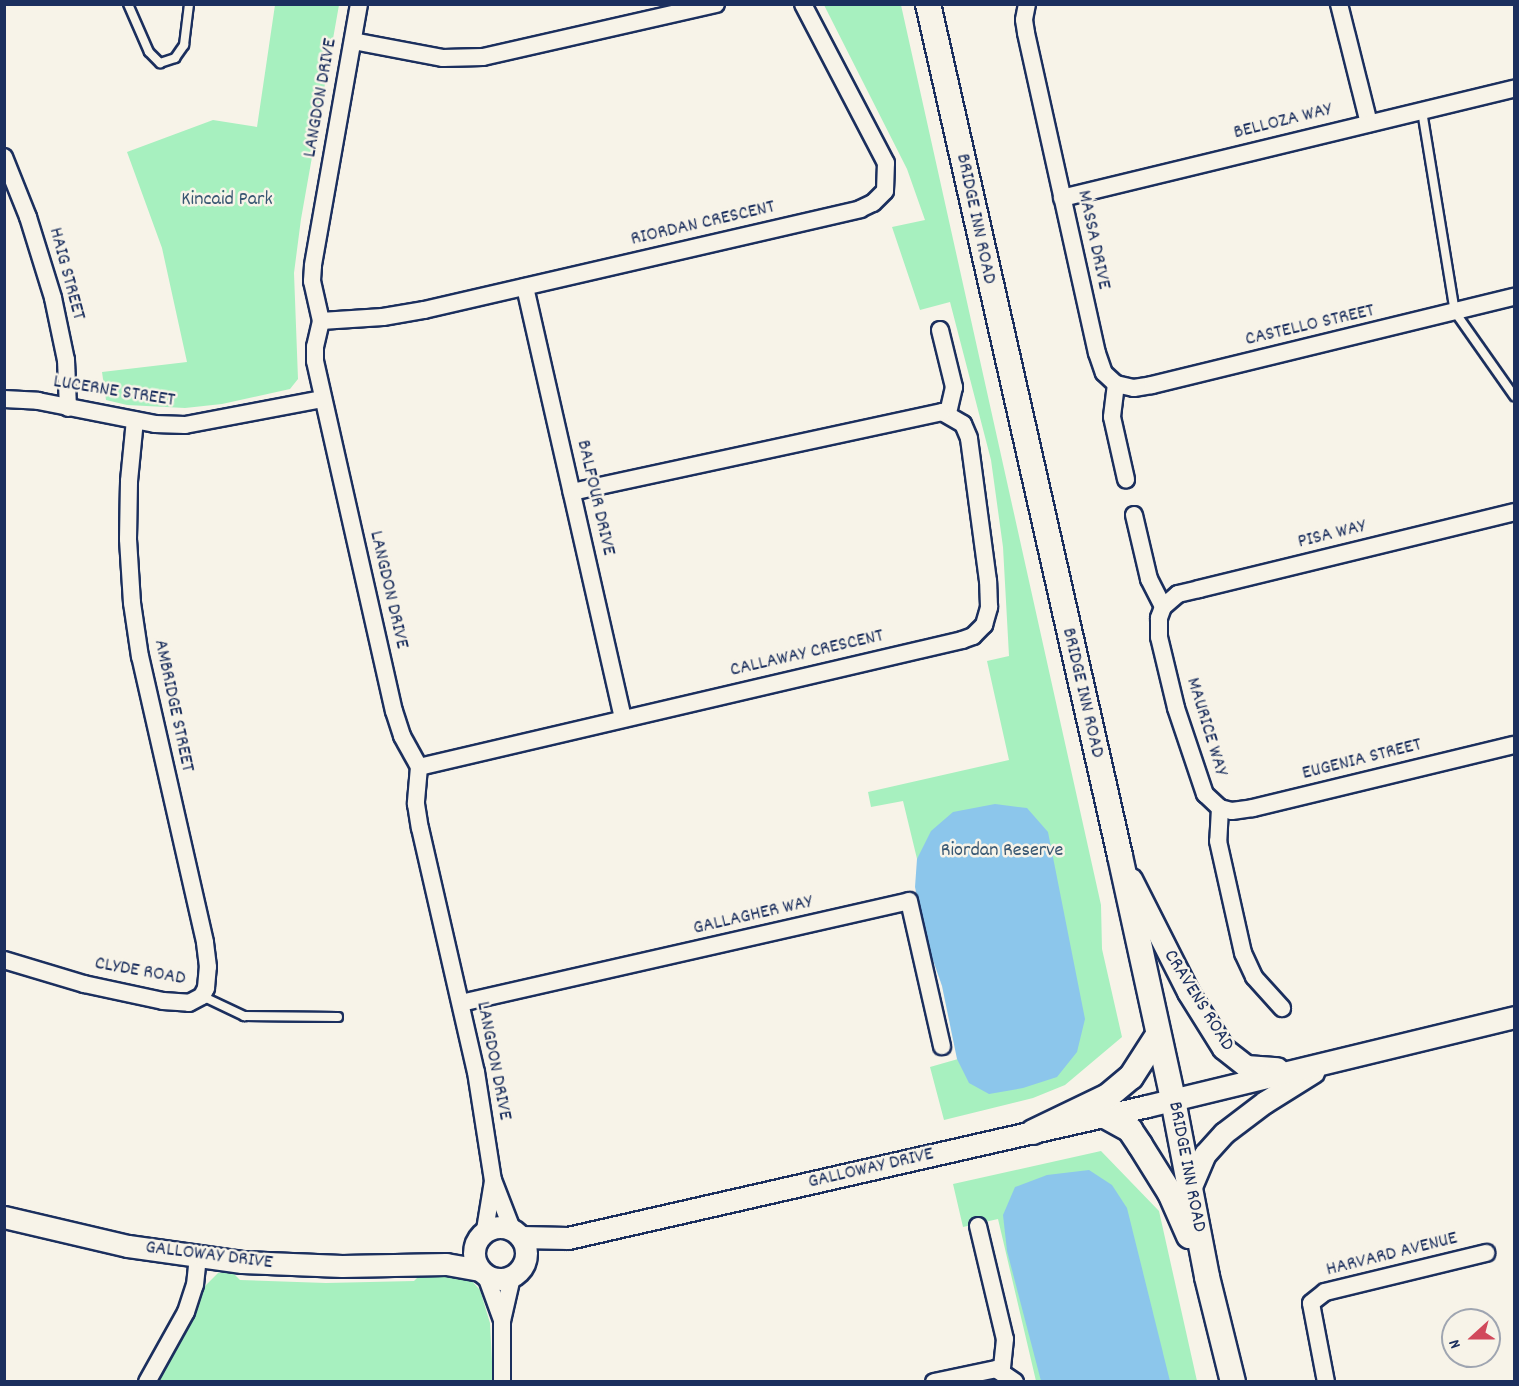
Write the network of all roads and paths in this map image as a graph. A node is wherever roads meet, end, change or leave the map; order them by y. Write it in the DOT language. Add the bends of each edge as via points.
graph roads {
  1 [pos="128,4"];
  2 [pos="189,4"];
  3 [pos="358,4"];
  4 [pos="716,4"];
  5 [pos="803,4"];
  6 [pos="928,4"];
  7 [pos="1027,4"];
  8 [pos="1339,4"];
  9 [pos="353,41"];
  10 [pos="1515,88"];
  11 [pos="1422,110"];
  12 [pos="1369,123"];
  13 [pos="4,157"];
  14 [pos="1062,198"];
  15 [pos="525,287"];
  16 [pos="1515,297"];
  17 [pos="1455,312"];
  18 [pos="321,321"];
  19 [pos="940,330"];
  20 [pos="1116,384"];
  21 [pos="1515,396"];
  22 [pos="4,399"];
  23 [pos="322,399"];
  24 [pos="68,408"];
  25 [pos="948,414"];
  26 [pos="135,420"];
  27 [pos="1126,479"];
  28 [pos="572,492"];
  29 [pos="1515,512"];
  30 [pos="1134,515"];
  31 [pos="1163,607"];
  32 [pos="623,718"];
  33 [pos="1515,745"];
  34 [pos="419,766"];
  35 [pos="1220,808"];
  36 [pos="1120,856"];
  37 [pos="4,960"];
  38 [pos="202,996"];
  39 [pos="461,1003"];
  40 [pos="1282,1008"];
  41 [pos="338,1017"];
  42 [pos="1515,1017"];
  43 [pos="1158,1035"];
  44 [pos="942,1046"];
  45 [pos="1328,1062"];
  46 [pos="1173,1100"];
  47 [pos="1105,1116"];
  48 [pos="1034,1132"];
  49 [pos="493,1180"];
  50 [pos="1190,1189"];
  51 [pos="4,1217"];
  52 [pos="978,1226"];
  53 [pos="517,1233"];
  54 [pos="480,1236"];
  55 [pos="568,1238"];
  56 [pos="1486,1253"];
  57 [pos="198,1257"];
  58 [pos="417,1263"];
  59 [pos="518,1272"];
  60 [pos="483,1273"];
  61 [pos="1207,1277"];
  62 [pos="502,1321"];
  63 [pos="1002,1370"];
  64 [pos="147,1382"];
  65 [pos="502,1382"];
  66 [pos="934,1382"];
  67 [pos="1015,1382"];
  68 [pos="1233,1382"];
  69 [pos="1326,1382"];
  1 -- 2 [label="lane" via="149,52 160,63 175,58 184,45"];
  3 -- 9 [label="street, LANGDON DRIVE"];
  4 -- 9 [label="street" via="483,57 443,58"];
  5 -- 15 [label="street, RIORDAN CRESCENT" via="886,163 885,191 860,209"];
  6 -- 36 [label="main road, BRIDGE INN ROAD"];
  7 -- 14 [label="street, MASSA DRIVE" via="1026,33"];
  8 -- 12 [label="street"];
  9 -- 18 [label="street, LANGDON DRIVE" via="313,267 314,295"];
  10 -- 11 [label="street, BELLOZA WAY"];
  11 -- 12 [label="street, BELLOZA WAY"];
  11 -- 17 [label="lane"];
  12 -- 14 [label="street, BELLOZA WAY"];
  13 -- 24 [label="street, HAIG STREET" via="53,298 66,360"];
  14 -- 20 [label="street, MASSA DRIVE" via="1096,353 1104,373"];
  15 -- 18 [label="street, RIORDAN CRESCENT" via="407,314"];
  15 -- 28 [label="street, BALFOUR DRIVE"];
  16 -- 17 [label="street, CASTELLO STREET"];
  17 -- 20 [label="street, CASTELLO STREET" via="1152,385 1134,388"];
  17 -- 21 [label="lane"];
  18 -- 23 [label="street, LANGDON DRIVE" via="315,354"];
  19 -- 25 [label="street" via="954,387"];
  20 -- 27 [label="street" via="1112,417"];
  22 -- 24 [label="street, LUCERNE STREET"];
  23 -- 26 [label="street, LUCERNE STREET" via="185,424"];
  23 -- 34 [label="street, LANGDON DRIVE" via="393,711"];
  24 -- 26 [label="street, LUCERNE STREET"];
  25 -- 28 [label="street" via="927,413"];
  25 -- 32 [label="street, CALLAWAY CRESCENT" via="963,424 969,438 988,581 984,625 973,636"];
  26 -- 38 [label="street, AMBRIDGE STREET" via="128,539 132,603 140,657 205,942 208,967"];
  28 -- 32 [label="street, BALFOUR DRIVE"];
  29 -- 31 [label="street, PISA WAY" via="1178,594"];
  30 -- 31 [label="street" via="1149,579"];
  31 -- 35 [label="street, MAURICE WAY" via="1160,637 1176,708 1205,794"];
  32 -- 34 [label="street, CALLAWAY CRESCENT"];
  33 -- 35 [label="street, EUGENIA STREET" via="1253,808"];
  34 -- 39 [label="street, LANGDON DRIVE" via="419,821"];
  35 -- 40 [label="street" via="1218,841 1243,953 1254,977"];
  36 -- 43 [label="main road, BRIDGE INN ROAD"];
  36 -- 45 [label="street, CRAVENS ROAD" via="1160,942 1223,1048 1246,1066 1265,1069"];
  37 -- 38 [label="street, CLYDE ROAD" via="84,984 163,1001 189,1003"];
  38 -- 41 [label="lane, CLYDE ROAD" via="244,1016"];
  39 -- 44 [label="street, GALLAGHER WAY" via="909,901"];
  39 -- 49 [label="street, LANGDON DRIVE" via="482,1102"];
  42 -- 45 [label="street, CRAVENS ROAD"];
  43 -- 46 [label="main road, BRIDGE INN ROAD"];
  43 -- 48 [label="main road" via="1131,1077 1108,1096"];
  45 -- 46 [label="street, CRAVENS ROAD"];
  45 -- 50 [label="street, CRAVENS ROAD" via="1224,1133 1205,1154"];
  46 -- 47 [label="street, GALLOWAY DRIVE"];
  46 -- 50 [label="main road, BRIDGE INN ROAD"];
  47 -- 48 [label="street, GALLOWAY DRIVE"];
  47 -- 61 [label="main road" via="1130,1131 1140,1145 1170,1193"];
  48 -- 55 [label="street, GALLOWAY DRIVE"];
  49 -- 53 [label="street, LANGDON DRIVE"];
  49 -- 54 [label="street, LANGDON DRIVE"];
  50 -- 61 [label="main road, BRIDGE INN ROAD"];
  51 -- 57 [label="street, GALLOWAY DRIVE" via="128,1246"];
  52 -- 63 [label="street" via="1005,1339"];
  53 -- 54 [label="street" via="494,1227"];
  53 -- 55 [label="street, GALLOWAY DRIVE"];
  53 -- 59 [label="street" via="526,1252"];
  54 -- 58 [label="street, GALLOWAY DRIVE"];
  54 -- 60 [label="street" via="473,1257"];
  55 -- 59 [label="street, GALLOWAY DRIVE"];
  56 -- 69 [label="street, HARVARD AVENUE" via="1325,1292 1311,1303"];
  57 -- 58 [label="street, GALLOWAY DRIVE" via="287,1265"];
  57 -- 64 [label="street" via="193,1297"];
  58 -- 60 [label="street, GALLOWAY DRIVE" via="447,1264"];
  59 -- 60 [label="street" via="504,1280"];
  59 -- 62 [label="street"];
  60 -- 62 [label="street"];
  61 -- 68 [label="main road, BRIDGE INN ROAD"];
  62 -- 65 [label="street"];
  63 -- 66 [label="street"];
  63 -- 67 [label="street"];
}
